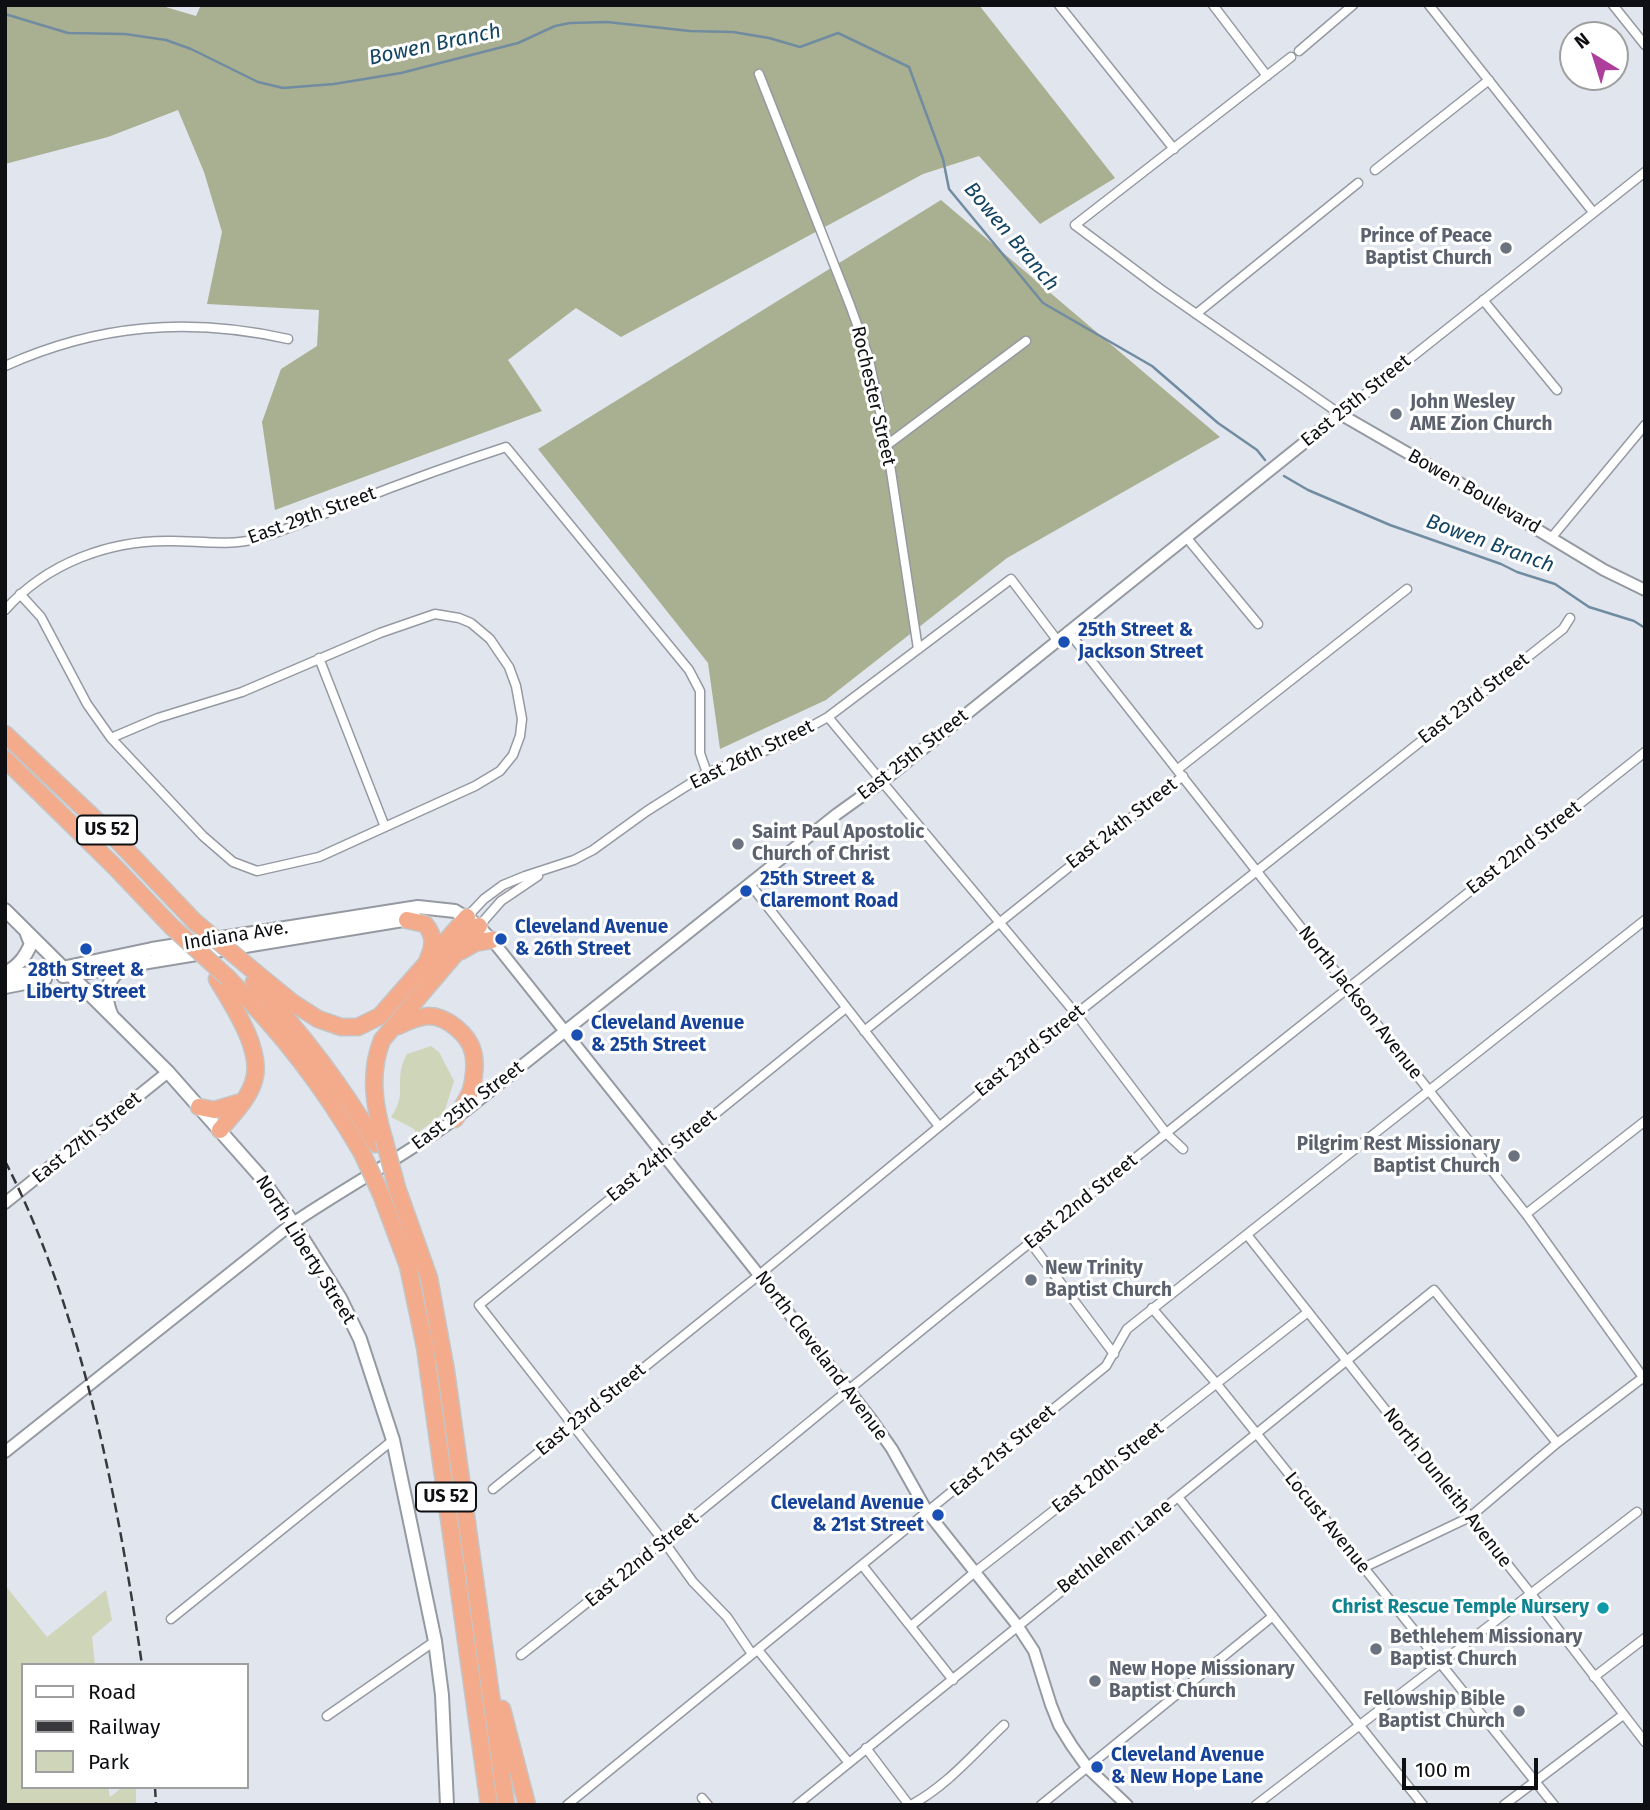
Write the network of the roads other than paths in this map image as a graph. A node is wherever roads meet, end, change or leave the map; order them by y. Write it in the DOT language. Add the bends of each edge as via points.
graph roads {
  1 [pos="1059,5"];
  2 [pos="1213,5"];
  3 [pos="1353,5"];
  4 [pos="1429,5"];
  5 [pos="1613,5"];
  6 [pos="1645,45"];
  7 [pos="1299,51"];
  8 [pos="1291,57"];
  9 [pos="759,74"];
  10 [pos="1267,76"];
  11 [pos="1489,80"];
  12 [pos="1174,149"];
  13 [pos="1376,170"];
  14 [pos="1645,172"];
  15 [pos="1358,183"];
  16 [pos="1593,212"];
  17 [pos="1483,300"];
  18 [pos="1196,314"];
  19 [pos="288,339"];
  20 [pos="1026,341"];
  21 [pos="5,366"];
  22 [pos="1558,390"];
  23 [pos="1340,414"];
  24 [pos="1645,425"];
  25 [pos="887,445"];
  26 [pos="1186,537"];
  27 [pos="1552,537"];
  28 [pos="1407,589"];
  29 [pos="1645,590"];
  30 [pos="20,594"];
  31 [pos="5,610"];
  32 [pos="1570,618"];
  33 [pos="1258,624"];
  34 [pos="1068,631"];
  35 [pos="1057,640"];
  36 [pos="918,649"];
  37 [pos="318,658"];
  38 [pos="828,718"];
  39 [pos="5,734"];
  40 [pos="111,738"];
  41 [pos="1645,752"];
  42 [pos="5,759"];
  43 [pos="1181,772"];
  44 [pos="707,773"];
  45 [pos="883,781"];
  46 [pos="384,827"];
  47 [pos="553,867"];
  48 [pos="1257,872"];
  49 [pos="750,884"];
  50 [pos="5,910"];
  51 [pos="407,920"];
  52 [pos="1645,920"];
  53 [pos="473,922"];
  54 [pos="999,922"];
  55 [pos="20,925"];
  56 [pos="492,940"];
  57 [pos="452,959"];
  58 [pos="427,961"];
  59 [pos="134,964"];
  60 [pos="66,971"];
  61 [pos="251,973"];
  62 [pos="5,975"];
  63 [pos="222,979"];
  64 [pos="5,987"];
  65 [pos="1348,988"];
  66 [pos="846,1007"];
  67 [pos="1076,1014"];
  68 [pos="114,1019"];
  69 [pos="392,1029"];
  70 [pos="864,1031"];
  71 [pos="566,1032"];
  72 [pos="168,1072"];
  73 [pos="1430,1091"];
  74 [pos="243,1101"];
  75 [pos="199,1107"];
  76 [pos="454,1119"];
  77 [pos="1645,1121"];
  78 [pos="939,1125"];
  79 [pos="220,1130"];
  80 [pos="1166,1133"];
  81 [pos="374,1146"];
  82 [pos="1183,1149"];
  83 [pos="663,1156"];
  84 [pos="5,1203"];
  85 [pos="1526,1214"];
  86 [pos="293,1223"];
  87 [pos="1248,1236"];
  88 [pos="1030,1242"];
  89 [pos="759,1275"];
  90 [pos="1153,1308"];
  91 [pos="1308,1312"];
  92 [pos="1114,1354"];
  93 [pos="1348,1362"];
  94 [pos="1644,1378"];
  95 [pos="1216,1383"];
  96 [pos="849,1390"];
  97 [pos="573,1425"];
  98 [pos="1256,1435"];
  99 [pos="393,1440"];
  100 [pos="1557,1443"];
  101 [pos="5,1452"];
  102 [pos="493,1489"];
  103 [pos="1178,1497"];
  104 [pos="1637,1512"];
  105 [pos="928,1513"];
  106 [pos="1470,1517"];
  107 [pos="665,1543"];
  108 [pos="862,1564"];
  109 [pos="1363,1568"];
  110 [pos="975,1572"];
  111 [pos="1531,1594"];
  112 [pos="1273,1616"];
  113 [pos="170,1619"];
  114 [pos="1017,1625"];
  115 [pos="911,1626"];
  116 [pos="1645,1638"];
  117 [pos="435,1641"];
  118 [pos="485,1646"];
  119 [pos="755,1652"];
  120 [pos="521,1656"];
  121 [pos="1440,1665"];
  122 [pos="1594,1677"];
  123 [pos="953,1680"];
  124 [pos="1623,1715"];
  125 [pos="327,1716"];
  126 [pos="1004,1725"];
  127 [pos="1359,1725"];
  128 [pos="1645,1742"];
  129 [pos="866,1748"];
  130 [pos="849,1763"];
  131 [pos="1087,1767"];
  132 [pos="1535,1780"];
  133 [pos="447,1805"];
  134 [pos="489,1805"];
  135 [pos="506,1805"];
  136 [pos="527,1805"];
  137 [pos="567,1805"];
  138 [pos="797,1805"];
  139 [pos="910,1805"];
  140 [pos="1041,1805"];
  141 [pos="1127,1805"];
  142 [pos="1256,1805"];
  143 [pos="1423,1805"];
  144 [pos="1504,1805"];
  145 [pos="1554,1805"];
  1 -- 12 [label="street"];
  2 -- 10 [label="street"];
  3 -- 7 [label="street"];
  4 -- 11 [label="street"];
  5 -- 6 [label="street"];
  8 -- 10 [label="street"];
  9 -- 25 [label="street, Rochester Street" via="868,355"];
  10 -- 12 [label="street"];
  11 -- 13 [label="street"];
  11 -- 16 [label="street"];
  12 -- 18 [label="street" via="1076,225"];
  14 -- 16 [label="street, East 25th Street"];
  15 -- 18 [label="street"];
  16 -- 17 [label="street, East 25th Street"];
  17 -- 22 [label="street"];
  17 -- 23 [label="street, East 25th Street"];
  18 -- 23 [label="street"];
  19 -- 21 [label="street" via="244,329 116,331"];
  20 -- 25 [label="street"];
  23 -- 26 [label="street, East 25th Street"];
  23 -- 27 [label="street, Bowen Boulevard"];
  24 -- 27 [label="street"];
  25 -- 36 [label="street, Rochester Street"];
  26 -- 33 [label="street"];
  26 -- 34 [label="street, East 25th Street"];
  27 -- 29 [label="street, Bowen Boulevard"];
  28 -- 43 [label="street, East 24th Street"];
  30 -- 31 [label="street, East 29th Street"];
  30 -- 40 [label="street" via="41,617 87,704"];
  30 -- 44 [label="street, East 29th Street" via="44,575 106,548 147,541 259,538 506,447 690,670 700,691 699,753"];
  32 -- 48 [label="street, East 23rd Street" via="1563,629"];
  34 -- 35 [label="street, East 25th Street"];
  34 -- 43 [label="street, North Jackson Avenue"];
  35 -- 36 [label="street, East 26th Street" via="1011,579"];
  35 -- 45 [label="street, East 25th Street"];
  36 -- 38 [label="street, East 26th Street"];
  37 -- 40 [label="street" via="242,692"];
  37 -- 46 [label="street"];
  37 -- 46 [label="street" via="422,616 447,614 471,623 490,639 509,667 522,719 513,755 500,771 475,786"];
  38 -- 44 [label="street, East 26th Street" via="772,748"];
  38 -- 45 [label="street"];
  39 -- 61 [label="highway, US 52, bridge"];
  40 -- 46 [label="street" via="203,836 244,867 257,871 319,857"];
  41 -- 65 [label="street, East 22nd Street"];
  42 -- 63 [label="highway, US 52, bridge"];
  43 -- 48 [label="street, North Jackson Avenue"];
  43 -- 54 [label="street, East 24th Street"];
  44 -- 47 [label="street, East 26th Street" via="593,850"];
  45 -- 49 [label="street, East 25th Street"];
  45 -- 54 [label="street"];
  47 -- 53 [label="street"];
  47 -- 53 [label="street" via="503,886 484,899"];
  48 -- 65 [label="street, North Jackson Avenue"];
  48 -- 67 [label="street, East 23rd Street"];
  49 -- 66 [label="street"];
  49 -- 71 [label="street, East 25th Street"];
  50 -- 55 [label="main road, North Liberty Street"];
  51 -- 53 [label="main road, Indiana Ave." via="430,915"];
  51 -- 58 [label="highway" via="425,924 432,935"];
  51 -- 59 [label="main road, Indiana Ave."];
  52 -- 73 [label="street, East 21st Street"];
  53 -- 56 [label="street, North Cleveland Avenue"];
  53 -- 57 [label="highway"];
  53 -- 58 [label="highway"];
  53 -- 60 [label="main road, Indiana Ave." via="446,909 418,907 152,949"];
  54 -- 67 [label="street"];
  54 -- 70 [label="street, East 24th Street"];
  55 -- 60 [label="main road, North Liberty Street"];
  55 -- 62 [label="main road" via="31,943 19,964"];
  56 -- 57 [label="highway" via="464,948"];
  56 -- 71 [label="street, North Cleveland Avenue"];
  57 -- 69 [label="highway"];
  58 -- 61 [label="highway" via="380,1016 350,1028 318,1019"];
  59 -- 60 [label="main road, Indiana Ave."];
  59 -- 68 [label="main road" via="121,969 109,985 107,1002"];
  60 -- 62 [label="main road, Indiana Ave."];
  60 -- 64 [label="main road, Indiana Ave."];
  60 -- 68 [label="main road, North Liberty Street"];
  61 -- 81 [label="highway, US 52" via="348,1097"];
  63 -- 74 [label="highway" via="253,1052 254,1081"];
  63 -- 81 [label="highway, US 52" via="272,1025"];
  65 -- 73 [label="street, North Jackson Avenue"];
  65 -- 80 [label="street, East 22nd Street"];
  66 -- 70 [label="street"];
  66 -- 83 [label="street, East 24th Street"];
  67 -- 78 [label="street, East 23rd Street"];
  67 -- 80 [label="street"];
  68 -- 72 [label="main road, North Liberty Street"];
  69 -- 76 [label="highway" via="431,1016 452,1024 466,1040 474,1054 474,1073 471,1091"];
  69 -- 81 [label="highway" via="382,1040 374,1067"];
  70 -- 78 [label="street"];
  71 -- 76 [label="street, East 25th Street"];
  71 -- 83 [label="street, North Cleveland Avenue"];
  72 -- 75 [label="main road, North Liberty Street"];
  72 -- 84 [label="street, East 27th Street"];
  73 -- 85 [label="street, North Jackson Avenue"];
  73 -- 87 [label="street, East 21st Street"];
  74 -- 75 [label="highway" via="214,1110"];
  74 -- 79 [label="highway"];
  75 -- 79 [label="main road, North Liberty Street"];
  76 -- 86 [label="street, East 25th Street"];
  77 -- 85 [label="street"];
  78 -- 89 [label="street, East 23rd Street"];
  79 -- 86 [label="main road, North Liberty Street"];
  80 -- 82 [label="street"];
  80 -- 88 [label="street, East 22nd Street"];
  81 -- 118 [label="highway, US 52, bridge" via="397,1188 429,1278"];
  81 -- 134 [label="highway, US 52, bridge" via="381,1194 408,1266 425,1347"];
  83 -- 89 [label="street, North Cleveland Avenue"];
  83 -- 97 [label="street, East 24th Street" via="479,1305"];
  85 -- 94 [label="street, North Jackson Avenue"];
  86 -- 99 [label="main road, North Liberty Street" via="360,1339"];
  86 -- 101 [label="street, East 25th Street"];
  87 -- 90 [label="street, East 21st Street"];
  87 -- 91 [label="street, North Dunleith Avenue"];
  88 -- 92 [label="street"];
  88 -- 96 [label="street, East 22nd Street"];
  89 -- 96 [label="street, North Cleveland Avenue"];
  89 -- 97 [label="street, East 23rd Street"];
  90 -- 92 [label="street, East 21st Street" via="1127,1329"];
  90 -- 95 [label="street, Locust Avenue"];
  91 -- 93 [label="street, North Dunleith Avenue"];
  91 -- 95 [label="street, East 20th Street"];
  92 -- 105 [label="street, East 21st Street" via="1106,1366"];
  93 -- 98 [label="street, Bethlehem Lane"];
  93 -- 100 [label="street, Bethlehem Lane" via="1434,1290"];
  93 -- 106 [label="street, North Dunleith Avenue"];
  94 -- 100 [label="street"];
  95 -- 98 [label="street, Locust Avenue"];
  95 -- 110 [label="street, East 20th Street"];
  96 -- 105 [label="street, North Cleveland Avenue" via="892,1449"];
  96 -- 107 [label="street, East 22nd Street"];
  97 -- 102 [label="street, East 23rd Street"];
  97 -- 107 [label="street"];
  98 -- 103 [label="street, Bethlehem Lane"];
  98 -- 109 [label="street, Locust Avenue"];
  99 -- 113 [label="street"];
  99 -- 117 [label="main road, North Liberty Street"];
  100 -- 106 [label="street"];
  103 -- 112 [label="street"];
  103 -- 114 [label="street, Bethlehem Lane"];
  104 -- 111 [label="street"];
  105 -- 108 [label="street, East 21st Street"];
  105 -- 110 [label="street, North Cleveland Avenue"];
  106 -- 109 [label="street"];
  106 -- 111 [label="street, North Dunleith Avenue"];
  107 -- 119 [label="street"];
  107 -- 120 [label="street, East 22nd Street"];
  108 -- 115 [label="street"];
  108 -- 119 [label="street, East 21st Street"];
  109 -- 121 [label="street, Locust Avenue"];
  110 -- 114 [label="street, North Cleveland Avenue"];
  110 -- 115 [label="street, East 20th Street"];
  111 -- 121 [label="street"];
  111 -- 122 [label="street, North Dunleith Avenue"];
  112 -- 127 [label="street"];
  112 -- 131 [label="street"];
  114 -- 123 [label="street, Bethlehem Lane"];
  114 -- 131 [label="street, North Cleveland Avenue" via="1034,1651 1059,1725"];
  115 -- 123 [label="street"];
  116 -- 122 [label="street"];
  117 -- 125 [label="street"];
  117 -- 133 [label="main road, North Liberty Street"];
  118 -- 135 [label="highway, US 52"];
  118 -- 136 [label="highway"];
  119 -- 130 [label="street"];
  119 -- 137 [label="street, East 21st Street"];
  121 -- 127 [label="street"];
  121 -- 132 [label="street, Locust Avenue"];
  122 -- 124 [label="street, North Dunleith Avenue"];
  123 -- 129 [label="street, Bethlehem Lane"];
  124 -- 128 [label="street, North Dunleith Avenue"];
  124 -- 132 [label="street"];
  126 -- 139 [label="street" via="971,1760"];
  127 -- 142 [label="street"];
  127 -- 143 [label="street"];
  129 -- 130 [label="street, Bethlehem Lane"];
  129 -- 139 [label="street"];
  130 -- 138 [label="street, Bethlehem Lane"];
  131 -- 140 [label="street"];
  131 -- 141 [label="street, North Cleveland Avenue"];
  132 -- 144 [label="street"];
  132 -- 145 [label="street, Locust Avenue"];
}
